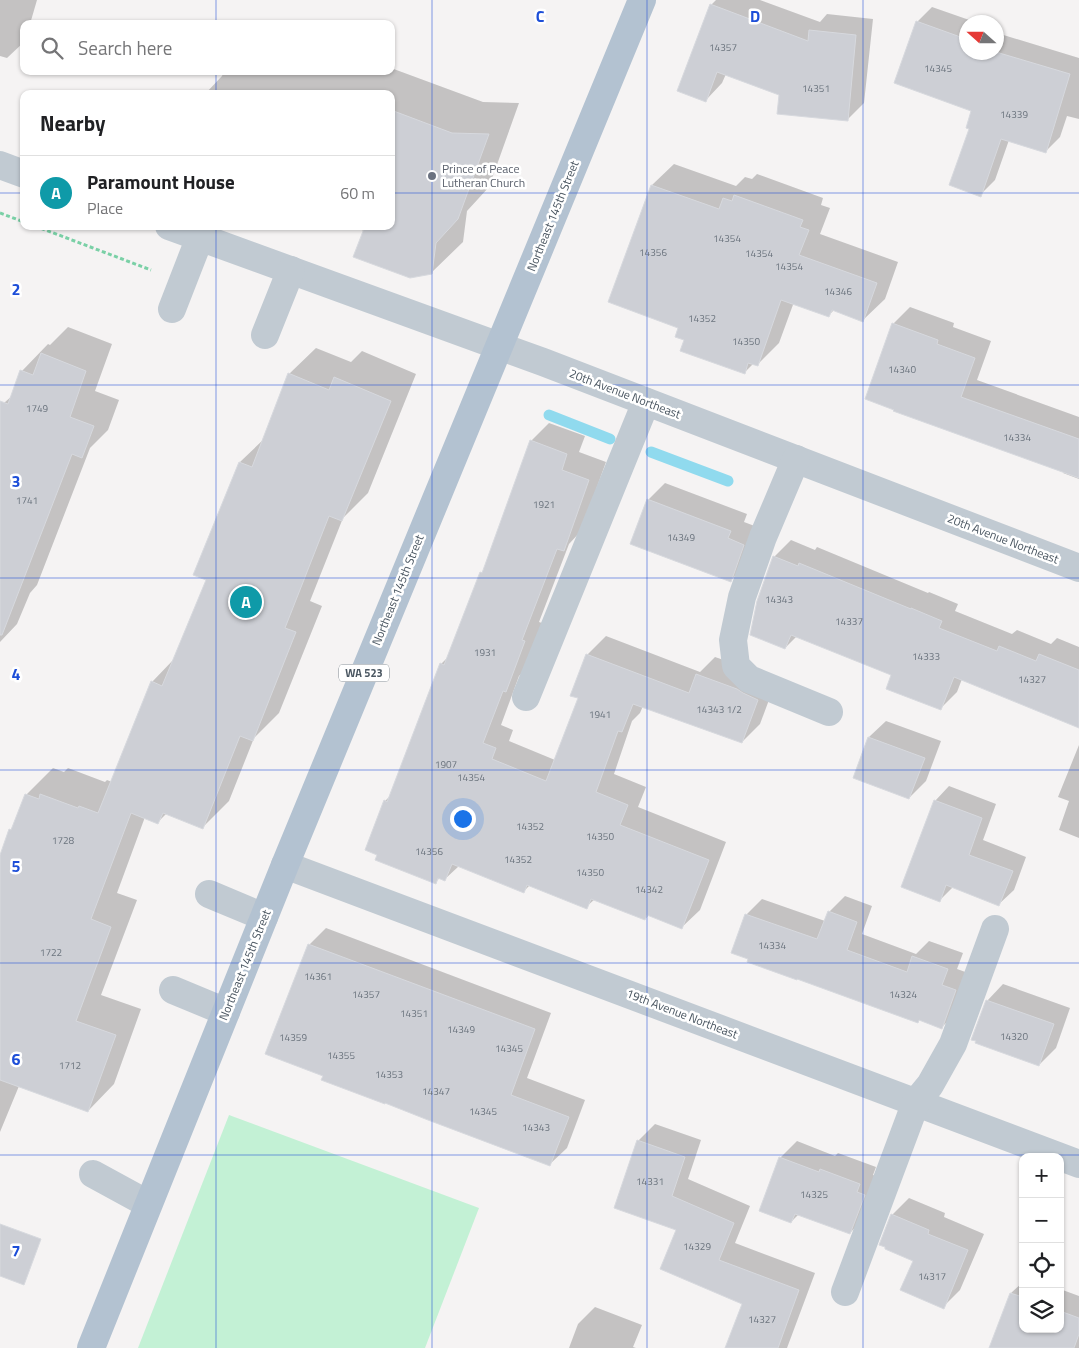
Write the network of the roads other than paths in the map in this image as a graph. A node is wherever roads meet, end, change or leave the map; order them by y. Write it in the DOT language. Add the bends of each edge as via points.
graph roads {
  1 [pos="642,0"];
  2 [pos="0,165"];
  3 [pos="20,172"];
  4 [pos="180,230"];
  5 [pos="200,237"];
  6 [pos="291,270"];
  7 [pos="172,309"];
  8 [pos="265,335"];
  9 [pos="499,345"];
  10 [pos="646,402"];
  11 [pos="796,459"];
  12 [pos="1079,568"];
  13 [pos="526,697"];
  14 [pos="829,712"];
  15 [pos="285,864"];
  16 [pos="209,894"];
  17 [pos="264,917"];
  18 [pos="995,929"];
  19 [pos="173,990"];
  20 [pos="226,1012"];
  21 [pos="916,1102"];
  22 [pos="1079,1164"];
  23 [pos="93,1174"];
  24 [pos="148,1204"];
  25 [pos="845,1292"];
  26 [pos="91,1348"];
  1 -- 9 [label="main road, Northeast 145th Street / WA 523"];
  2 -- 3 [label="street"];
  4 -- 5 [label="street, 20th Avenue Northeast"];
  5 -- 6 [label="street, 20th Avenue Northeast"];
  5 -- 7 [label="street"];
  6 -- 8 [label="street"];
  6 -- 9 [label="street, 20th Avenue Northeast"];
  9 -- 10 [label="street, 20th Avenue Northeast"];
  9 -- 15 [label="main road, Northeast 145th Street / WA 523"];
  10 -- 11 [label="street, 20th Avenue Northeast"];
  10 -- 13 [label="street"];
  11 -- 12 [label="street, 20th Avenue Northeast"];
  11 -- 14 [label="street" via="742,597 733,640 736,666 749,679"];
  15 -- 17 [label="main road, Northeast 145th Street / WA 523"];
  15 -- 21 [label="street, 19th Avenue Northeast"];
  16 -- 17 [label="street"];
  17 -- 20 [label="main road, Northeast 145th Street / WA 523"];
  18 -- 21 [label="street" via="953,1044 930,1085"];
  19 -- 20 [label="street"];
  20 -- 24 [label="main road, Northeast 145th Street / WA 523"];
  21 -- 22 [label="street, 19th Avenue Northeast"];
  21 -- 25 [label="street"];
  23 -- 24 [label="street"];
  24 -- 26 [label="main road, Northeast 145th Street / WA 523"];
}
